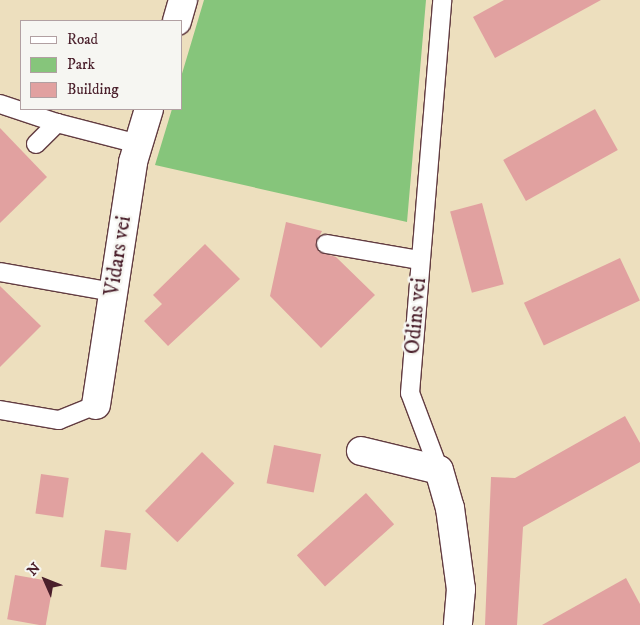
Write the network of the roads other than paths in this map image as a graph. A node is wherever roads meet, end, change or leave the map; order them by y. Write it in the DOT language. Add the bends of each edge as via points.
graph roads {
  1 [pos="442,0"];
  2 [pos="0,104"];
  3 [pos="149,110"];
  4 [pos="57,123"];
  5 [pos="36,144"];
  6 [pos="138,144"];
  7 [pos="326,244"];
  8 [pos="420,260"];
  9 [pos="0,272"];
  10 [pos="113,292"];
  11 [pos="96,405"];
  12 [pos="0,410"];
  13 [pos="361,451"];
  14 [pos="439,470"];
  15 [pos="458,625"];
  1 -- 8 [label="lane, Odins vei"];
  2 -- 4 [label="lane"];
  3 -- 6 [label="street, Vidars vei"];
  4 -- 5 [label="lane"];
  4 -- 6 [label="lane"];
  6 -- 10 [label="street, Vidars vei"];
  7 -- 8 [label="lane"];
  8 -- 14 [label="lane, Odins vei" via="410,393"];
  9 -- 10 [label="lane"];
  10 -- 11 [label="street, Vidars vei"];
  11 -- 12 [label="lane" via="59,420"];
  13 -- 14 [label="street"];
  14 -- 15 [label="street, Odins vei" via="450,508 461,584"];
}
